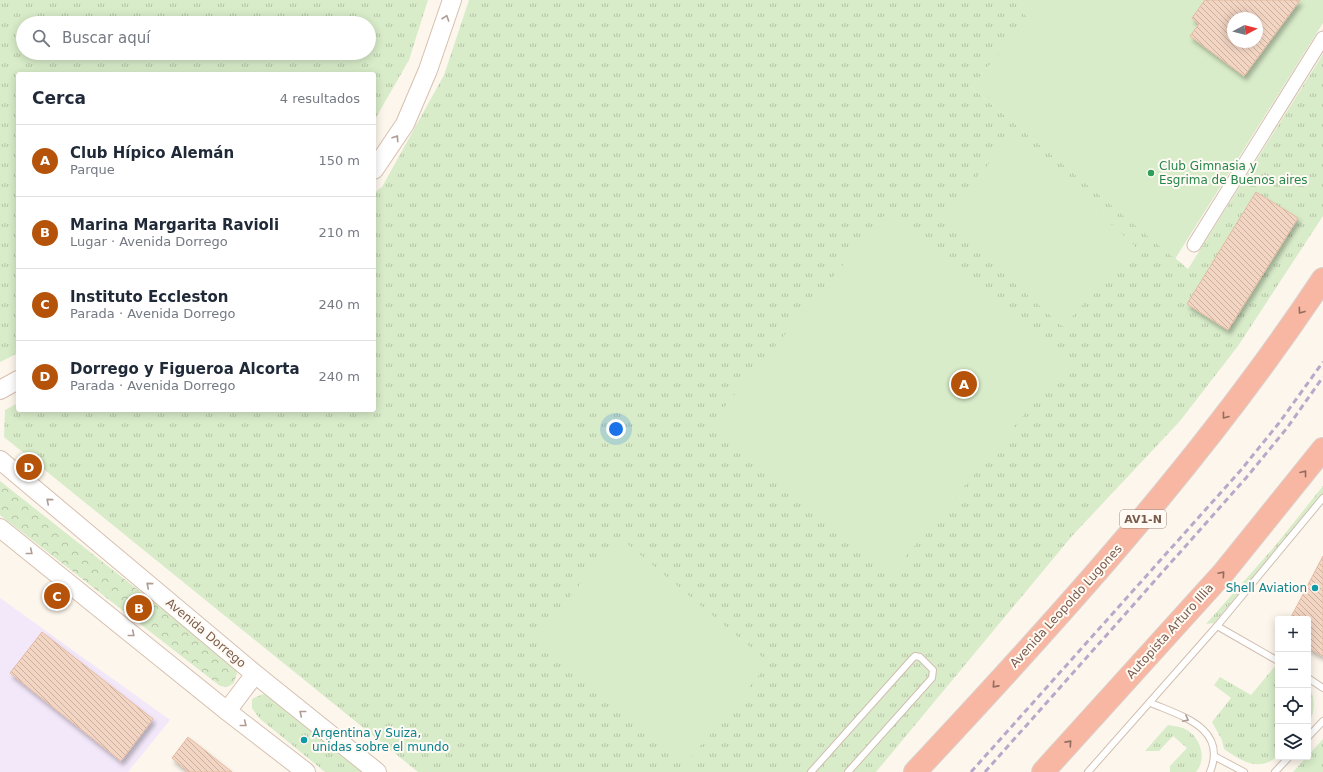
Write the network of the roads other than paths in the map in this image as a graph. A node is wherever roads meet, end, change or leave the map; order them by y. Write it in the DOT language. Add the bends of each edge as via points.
graph roads {
  1 [pos="452,0"];
  2 [pos="1323,38"];
  3 [pos="376,167"];
  4 [pos="1194,245"];
  5 [pos="1323,279"];
  6 [pos="16,381"];
  7 [pos="0,390"];
  8 [pos="1323,449"];
  9 [pos="0,460"];
  10 [pos="1323,498"];
  11 [pos="0,528"];
  12 [pos="1217,626"];
  13 [pos="1275,659"];
  14 [pos="254,674"];
  15 [pos="1311,680"];
  16 [pos="1323,688"];
  17 [pos="1151,703"];
  18 [pos="227,711"];
  19 [pos="1323,721"];
  20 [pos="1311,734"];
  21 [pos="942,744"];
  22 [pos="1214,756"];
  23 [pos="1286,760"];
  24 [pos="306,772"];
  25 [pos="377,772"];
  26 [pos="812,772"];
  27 [pos="848,772"];
  28 [pos="907,772"];
  29 [pos="915,772"];
  30 [pos="1043,772"];
  31 [pos="1088,772"];
  32 [pos="1210,772"];
  33 [pos="1244,772"];
  34 [pos="1275,772"];
  3 -- 1 [label="main road, one-way" via="405,124 428,70"];
  2 -- 4 [label="street"];
  5 -- 21 [label="highway, Avenida Leopoldo Lugones / AV1-N, one-way" via="1227,414 1156,504 1085,587"];
  6 -- 7 [label="main road"];
  30 -- 8 [label="highway, Autopista Arturo Illia, one-way" via="1224,572"];
  14 -- 9 [label="main road, Avenida Dorrego, one-way"];
  10 -- 12 [label="lane"];
  11 -- 18 [label="main road, one-way"];
  12 -- 13 [label="lane"];
  12 -- 17 [label="lane"];
  14 -- 18 [label="main road"];
  25 -- 14 [label="main road, Avenida Dorrego, one-way"];
  15 -- 16 [label="lane"];
  17 -- 22 [label="lane, one-way" via="1200,726 1208,734"];
  17 -- 31 [label="lane"];
  18 -- 24 [label="main road, one-way"];
  19 -- 20 [label="lane"];
  21 -- 28 [label="highway"];
  21 -- 29 [label="highway, Avenida Leopoldo Lugones / AV1-N"];
  22 -- 32 [label="lane"];
  22 -- 33 [label="lane"];
  23 -- 34 [label="lane"];
  26 -- 27 [label="lane" via="912,659 920,657 933,670 932,678"];
}
